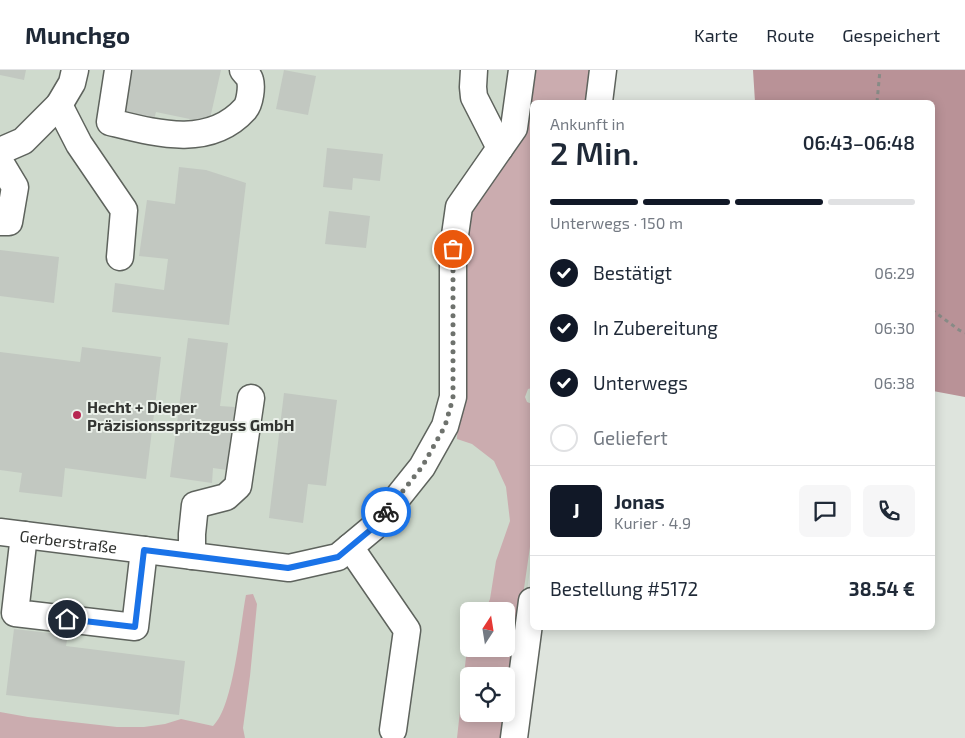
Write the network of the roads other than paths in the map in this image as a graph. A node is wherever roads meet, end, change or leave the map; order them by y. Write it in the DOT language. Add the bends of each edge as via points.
graph roads {
  1 [pos="75,70"];
  2 [pos="118,70"];
  3 [pos="243,70"];
  4 [pos="474,70"];
  5 [pos="522,70"];
  6 [pos="603,70"];
  7 [pos="599,100"];
  8 [pos="59,105"];
  9 [pos="500,148"];
  10 [pos="0,151"];
  11 [pos="0,162"];
  12 [pos="0,222"];
  13 [pos="120,257"];
  14 [pos="252,398"];
  15 [pos="12,534"];
  16 [pos="350,547"];
  17 [pos="144,550"];
  18 [pos="192,556"];
  19 [pos="530,615"];
  20 [pos="393,730"];
  21 [pos="514,738"];
  1 -- 8 [label="street" via="72,83"];
  2 -- 3 [label="street" via="110,122 168,134 196,135 215,130 235,119 249,104 250,80"];
  4 -- 9 [label="street" via="474,98"];
  5 -- 9 [label="street, Gerberstraße" via="514,128"];
  6 -- 7 [label="street"];
  8 -- 10 [label="street" via="23,141"];
  8 -- 13 [label="street" via="79,144 124,210"];
  9 -- 16 [label="street, Gerberstraße" via="459,207 453,249 453,398 445,426 422,467 374,527"];
  11 -- 12 [label="street" via="15,187 9,222"];
  14 -- 18 [label="street" via="238,486 226,496 195,505"];
  15 -- 17 [label="street, Gerberstraße"];
  15 -- 17 [label="street" via="16,613 135,627"];
  16 -- 18 [label="street, Gerberstraße" via="338,557 288,568"];
  16 -- 20 [label="street" via="407,630"];
  17 -- 18 [label="street, Gerberstraße"];
  19 -- 21 [label="street"];
}
